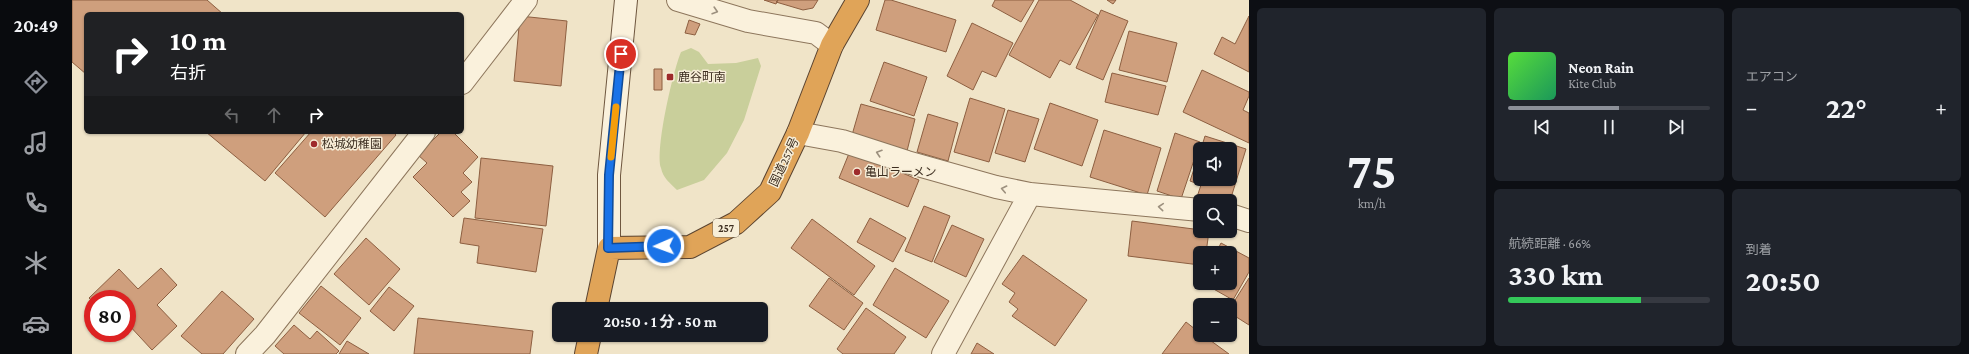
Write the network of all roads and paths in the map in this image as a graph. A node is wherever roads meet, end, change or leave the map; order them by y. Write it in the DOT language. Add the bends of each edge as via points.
graph roads {
  1 [pos="526,0"];
  2 [pos="626,0"];
  3 [pos="678,0"];
  4 [pos="858,0"];
  5 [pos="832,45"];
  6 [pos="464,80"];
  7 [pos="798,133"];
  8 [pos="422,134"];
  9 [pos="1030,194"];
  10 [pos="1193,209"];
  11 [pos="1237,217"];
  12 [pos="1249,221"];
  13 [pos="608,248"];
  14 [pos="597,302"];
  15 [pos="589,342"];
  16 [pos="247,354"];
  17 [pos="586,354"];
  18 [pos="943,354"];
  1 -- 6 [label="street"];
  2 -- 13 [label="street" via="609,175"];
  3 -- 5 [label="street, one-way" via="748,21 816,33"];
  4 -- 5 [label="highway, 国道257号 / 257"];
  5 -- 7 [label="highway, 国道257号 / 257"];
  9 -- 7 [label="street, one-way" via="907,162 842,141"];
  7 -- 13 [label="highway, 国道257号 / 257" via="770,192 736,223 690,246"];
  8 -- 16 [label="street" via="265,335"];
  10 -- 9 [label="street, one-way"];
  9 -- 18 [label="street"];
  11 -- 12 [label="street"];
  13 -- 14 [label="highway"];
  15 -- 17 [label="highway"];
}
